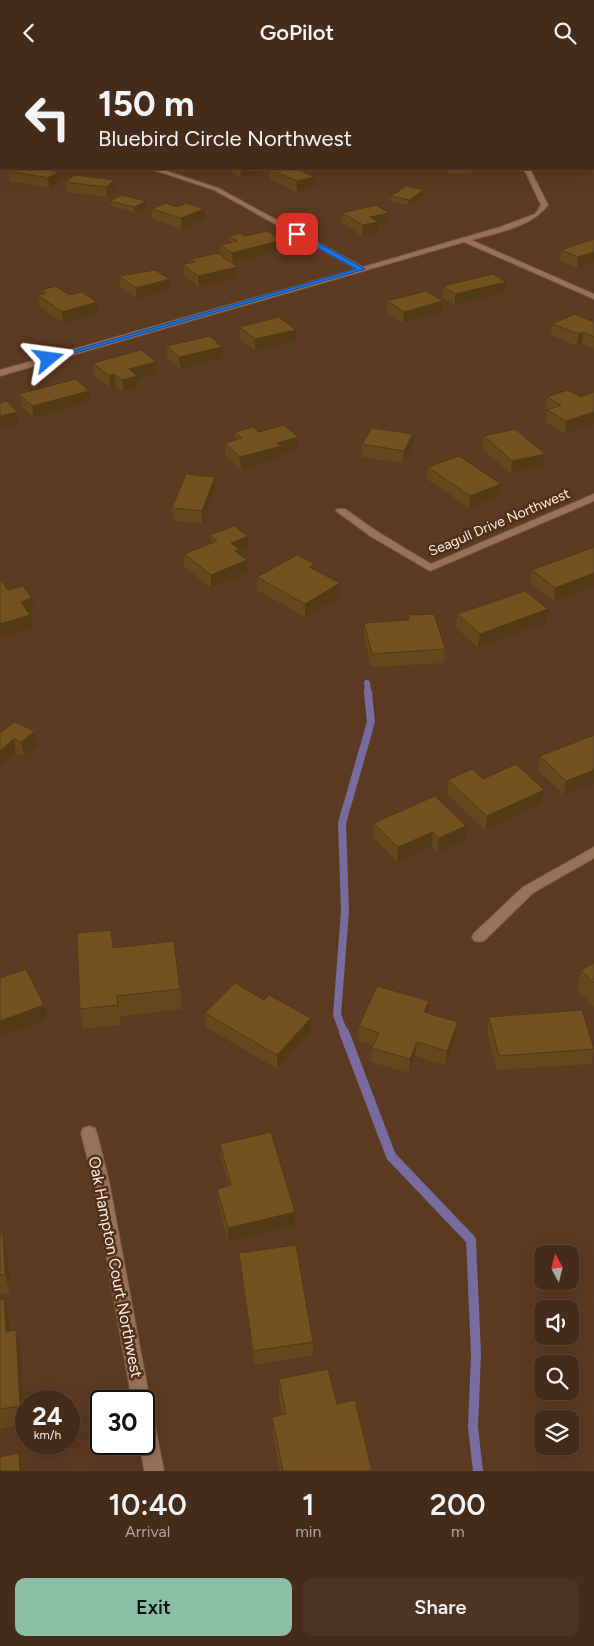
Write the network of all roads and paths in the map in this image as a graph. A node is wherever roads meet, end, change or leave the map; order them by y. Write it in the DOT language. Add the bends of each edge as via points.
graph roads {
  1 [pos="157,170"];
  2 [pos="528,170"];
  3 [pos="467,241"];
  4 [pos="362,269"];
  5 [pos="594,297"];
  6 [pos="0,373"];
  7 [pos="594,497"];
  8 [pos="341,511"];
  9 [pos="594,852"];
  10 [pos="479,937"];
  11 [pos="89,1133"];
  12 [pos="139,1390"];
  13 [pos="151,1455"];
  14 [pos="154,1471"];
  1 -- 4 [label="street" via="216,189"];
  2 -- 3 [label="street" via="545,205 537,215"];
  3 -- 4 [label="street"];
  3 -- 5 [label="street"];
  4 -- 6 [label="street"];
  7 -- 8 [label="street, Seagull Drive Northwest" via="430,568"];
  9 -- 10 [label="street" via="528,889"];
  11 -- 12 [label="street, Oak Hampton Court Northwest" via="101,1181"];
  13 -- 14 [label="street"];
}
